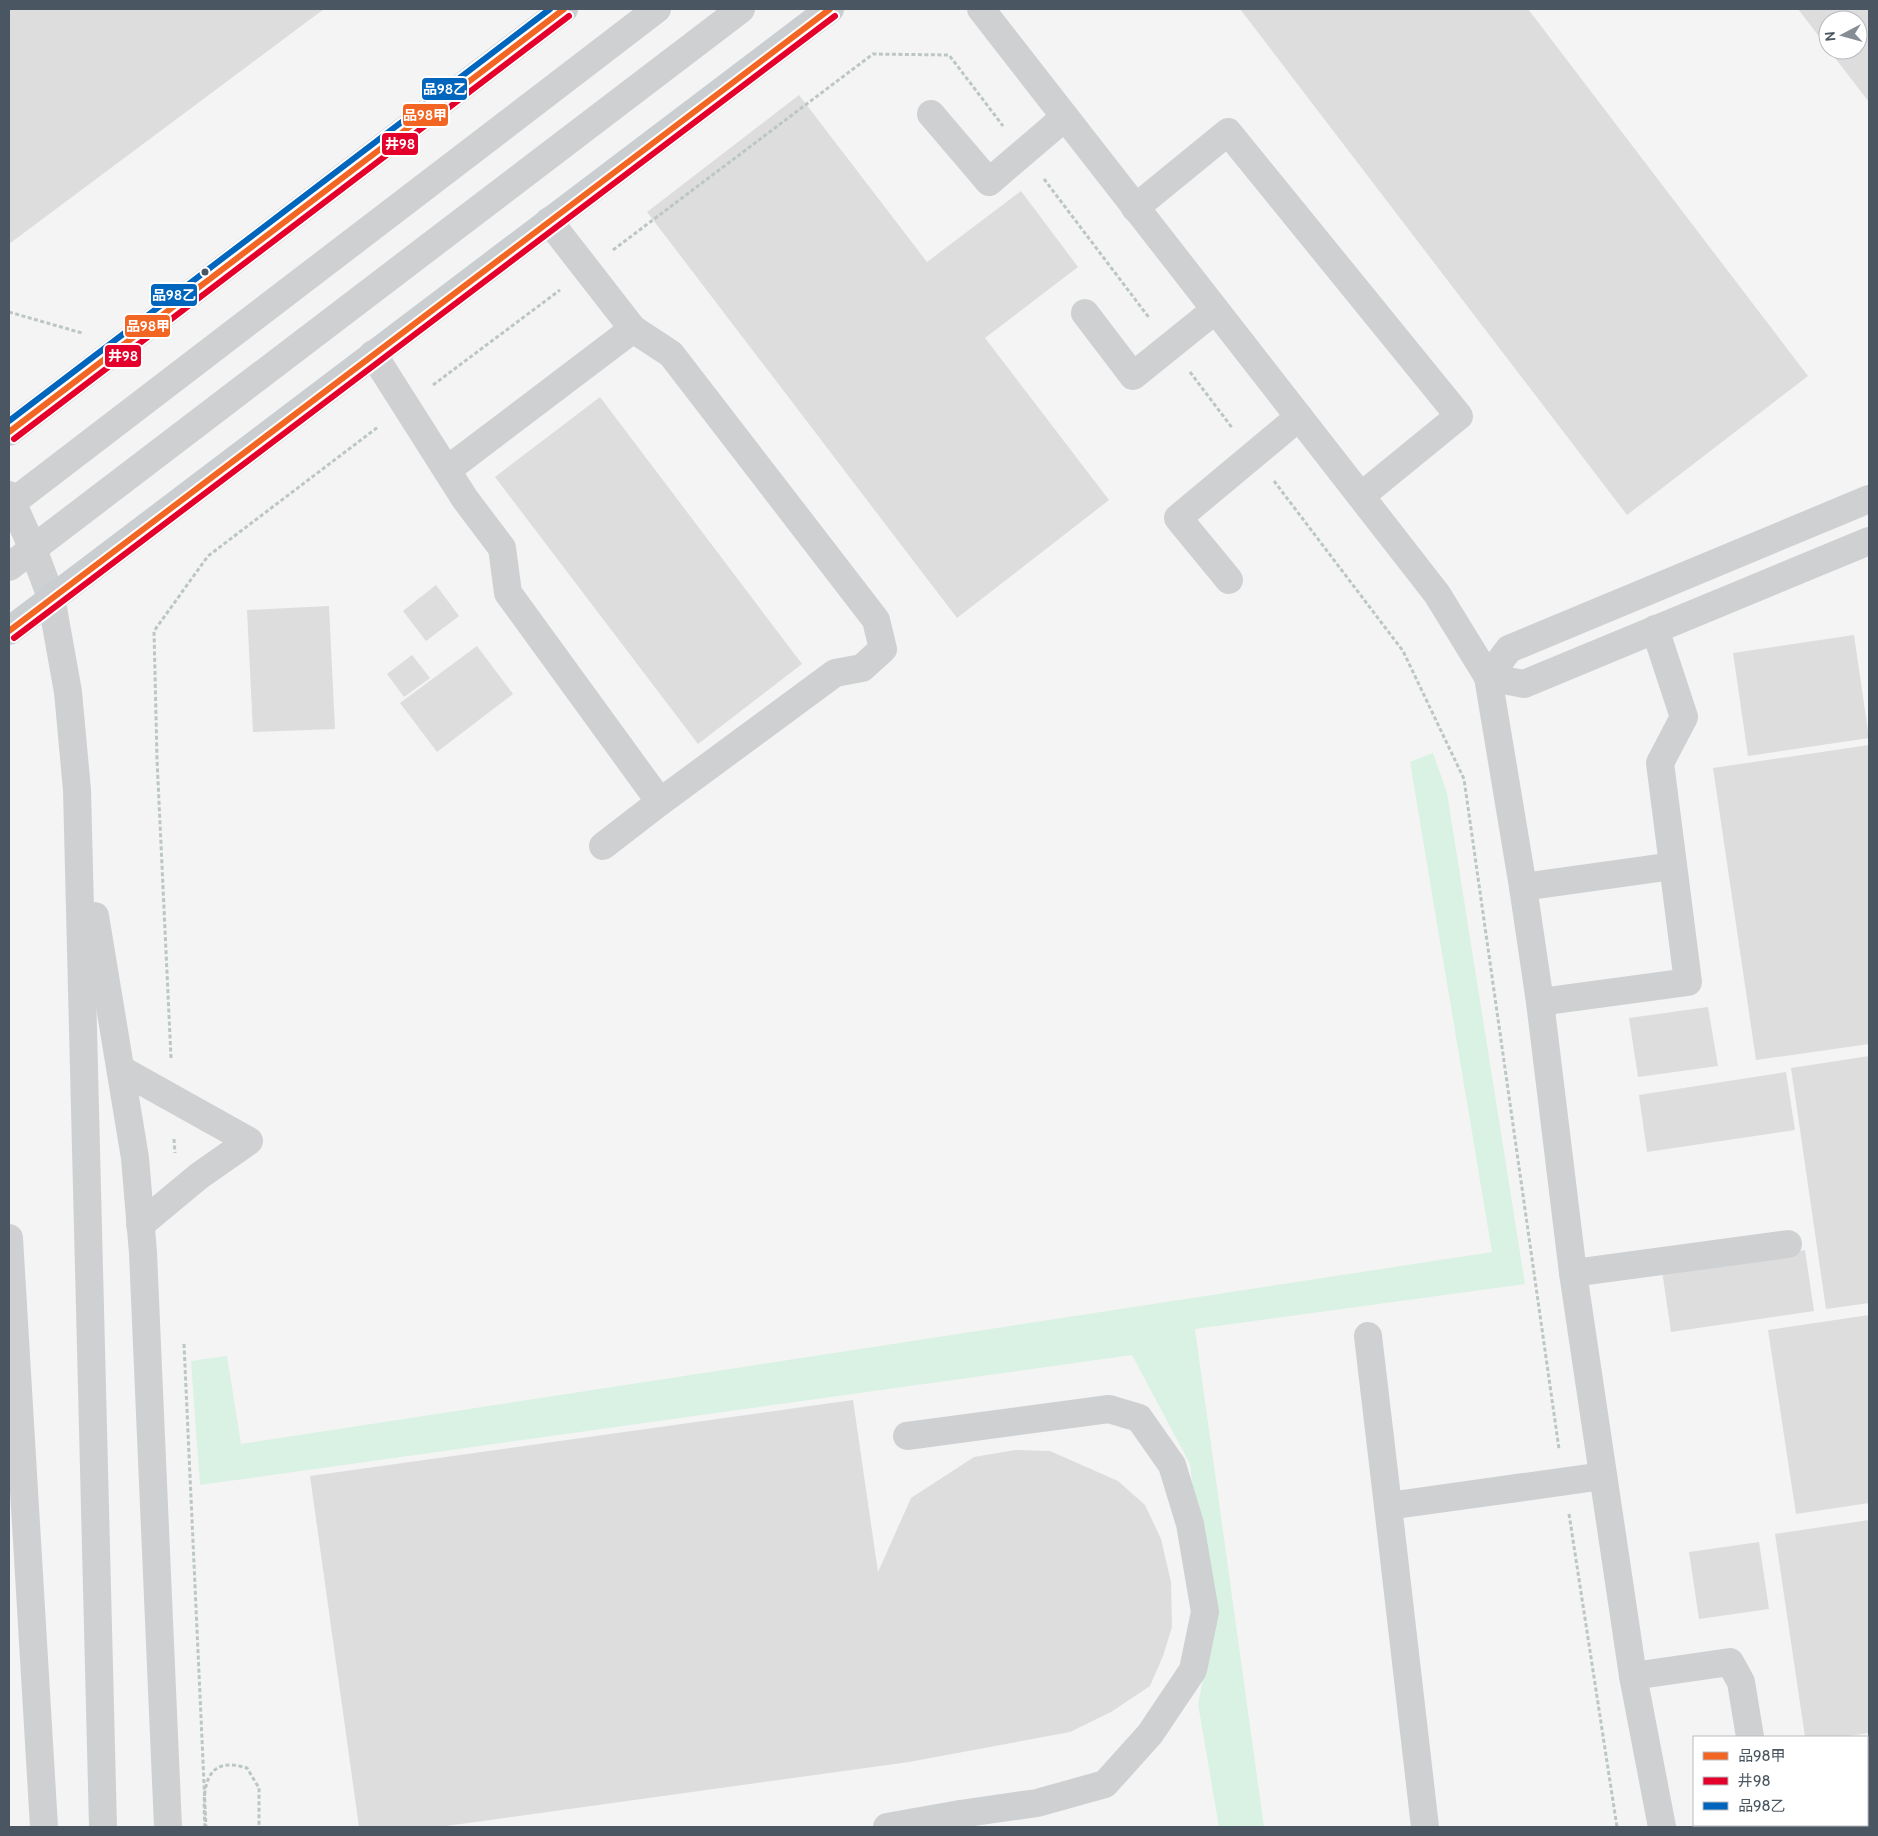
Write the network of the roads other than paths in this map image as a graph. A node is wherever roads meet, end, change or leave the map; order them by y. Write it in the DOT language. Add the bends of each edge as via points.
graph roads {
  1 [pos="564,9"];
  2 [pos="657,9"];
  3 [pos="741,9"];
  4 [pos="830,9"];
  5 [pos="981,9"];
  6 [pos="931,114"];
  7 [pos="1065,117"];
  8 [pos="1135,208"];
  9 [pos="549,221"];
  10 [pos="1216,310"];
  11 [pos="1085,313"];
  12 [pos="633,329"];
  13 [pos="373,354"];
  14 [pos="1299,417"];
  15 [pos="9,432"];
  16 [pos="447,470"];
  17 [pos="1361,496"];
  18 [pos="1869,499"];
  19 [pos="10,501"];
  20 [pos="1869,541"];
  21 [pos="34,549"];
  22 [pos="9,567"];
  23 [pos="1229,580"];
  24 [pos="51,598"];
  25 [pos="1655,630"];
  26 [pos="9,631"];
  27 [pos="1488,677"];
  28 [pos="660,802"];
  29 [pos="79,821"];
  30 [pos="603,846"];
  31 [pos="1673,866"];
  32 [pos="1523,887"];
  33 [pos="1540,1002"];
  34 [pos="122,1070"];
  35 [pos="140,1226"];
  36 [pos="9,1238"];
  37 [pos="1788,1244"];
  38 [pos="1573,1273"];
  39 [pos="1368,1336"];
  40 [pos="906,1436"];
  41 [pos="1603,1476"];
  42 [pos="1388,1506"];
  43 [pos="1633,1676"];
  44 [pos="1750,1736"];
  45 [pos="960,1821"];
  46 [pos="44,1827"];
  47 [pos="103,1827"];
  48 [pos="168,1827"];
  49 [pos="887,1827"];
  50 [pos="1425,1827"];
  51 [pos="1662,1827"];
  1 -- 15 [label="main road"];
  2 -- 19 [label="street"];
  3 -- 21 [label="street"];
  4 -- 9 [label="main road"];
  5 -- 7 [label="street"];
  6 -- 7 [label="street" via="989,182"];
  7 -- 8 [label="street"];
  8 -- 10 [label="street"];
  8 -- 17 [label="street" via="1228,132 1459,416"];
  9 -- 12 [label="street"];
  9 -- 13 [label="main road"];
  10 -- 11 [label="street" via="1133,376"];
  10 -- 14 [label="street"];
  12 -- 16 [label="street"];
  12 -- 28 [label="street" via="670,354 876,620 883,649 862,668 835,673"];
  13 -- 16 [label="street"];
  13 -- 24 [label="main road"];
  14 -- 17 [label="street"];
  14 -- 23 [label="street" via="1178,518"];
  16 -- 28 [label="street" via="502,548 508,593"];
  17 -- 27 [label="street" via="1437,594"];
  18 -- 27 [label="street" via="1509,649"];
  19 -- 21 [label="street"];
  20 -- 25 [label="street"];
  21 -- 22 [label="street"];
  21 -- 24 [label="street"];
  24 -- 26 [label="main road"];
  24 -- 29 [label="street" via="68,692"];
  25 -- 27 [label="street" via="1524,684"];
  25 -- 31 [label="street" via="1684,717 1660,763"];
  27 -- 32 [label="street"];
  28 -- 30 [label="street"];
  29 -- 34 [label="street"];
  29 -- 47 [label="street"];
  31 -- 32 [label="street"];
  31 -- 33 [label="street" via="1688,982"];
  32 -- 33 [label="street"];
  33 -- 38 [label="street"];
  34 -- 35 [label="street" via="135,1158"];
  34 -- 35 [label="street" via="249,1141 199,1176"];
  35 -- 48 [label="street"];
  36 -- 46 [label="street"];
  37 -- 38 [label="street"];
  38 -- 41 [label="street"];
  39 -- 42 [label="street"];
  40 -- 45 [label="street" via="1109,1409 1139,1418 1172,1466 1190,1524 1205,1612 1193,1670 1150,1734 1105,1784"];
  41 -- 42 [label="street"];
  41 -- 43 [label="street"];
  42 -- 50 [label="street"];
  43 -- 44 [label="street" via="1730,1662 1741,1682"];
  43 -- 51 [label="street"];
  45 -- 49 [label="street"];
}
